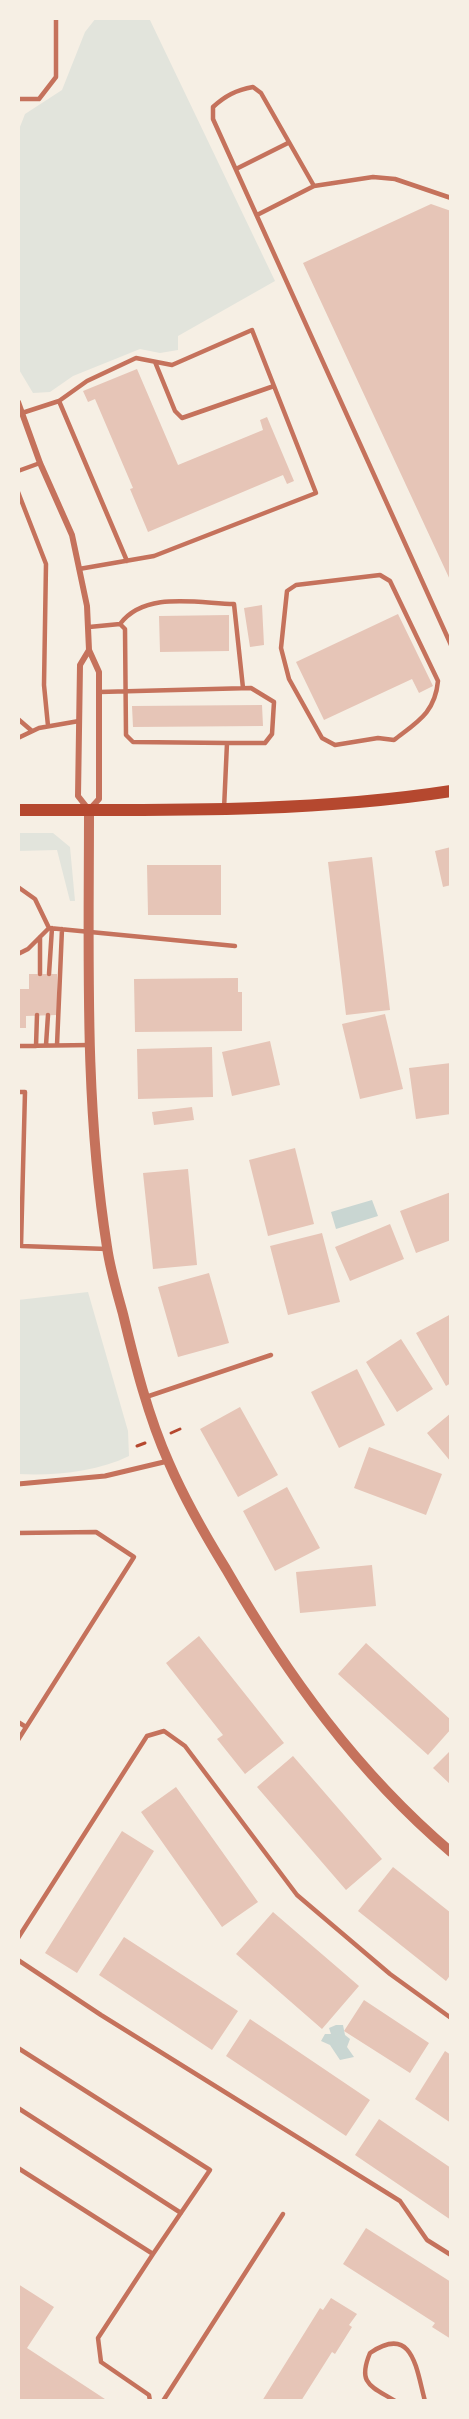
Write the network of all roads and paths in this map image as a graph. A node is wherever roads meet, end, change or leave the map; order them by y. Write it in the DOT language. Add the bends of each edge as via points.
graph roads {
  1 [pos="56,18"];
  2 [pos="18,99"];
  3 [pos="288,143"];
  4 [pos="236,169"];
  5 [pos="314,186"];
  6 [pos="451,198"];
  7 [pos="257,215"];
  8 [pos="156,362"];
  9 [pos="274,386"];
  10 [pos="59,401"];
  11 [pos="18,402"];
  12 [pos="22,413"];
  13 [pos="40,463"];
  14 [pos="18,471"];
  15 [pos="18,492"];
  16 [pos="127,561"];
  17 [pos="79,569"];
  18 [pos="120,624"];
  19 [pos="89,627"];
  20 [pos="451,645"];
  21 [pos="89,650"];
  22 [pos="243,688"];
  23 [pos="125,691"];
  24 [pos="99,692"];
  25 [pos="18,719"];
  26 [pos="79,721"];
  27 [pos="48,726"];
  28 [pos="32,731"];
  29 [pos="18,738"];
  30 [pos="394,740"];
  31 [pos="227,742"];
  32 [pos="451,791"];
  33 [pos="224,809"];
  34 [pos="18,810"];
  35 [pos="88,810"];
  36 [pos="18,887"];
  37 [pos="51,928"];
  38 [pos="62,929"];
  39 [pos="88,933"];
  40 [pos="40,937"];
  41 [pos="235,946"];
  42 [pos="18,954"];
  43 [pos="40,974"];
  44 [pos="49,974"];
  45 [pos="37,1015"];
  46 [pos="48,1015"];
  47 [pos="46,1045"];
  48 [pos="57,1045"];
  49 [pos="91,1045"];
  50 [pos="18,1046"];
  51 [pos="36,1046"];
  52 [pos="18,1092"];
  53 [pos="19,1246"];
  54 [pos="107,1249"];
  55 [pos="271,1354"];
  56 [pos="146,1397"];
  57 [pos="168,1461"];
  58 [pos="18,1484"];
  59 [pos="18,1533"];
  60 [pos="18,1722"];
  61 [pos="26,1727"];
  62 [pos="18,1740"];
  63 [pos="451,1852"];
  64 [pos="18,1938"];
  65 [pos="18,1960"];
  66 [pos="451,2018"];
  67 [pos="18,2048"];
  68 [pos="18,2108"];
  69 [pos="20,2170"];
  70 [pos="18,2177"];
  71 [pos="181,2213"];
  72 [pos="283,2214"];
  73 [pos="153,2254"];
  74 [pos="451,2255"];
  75 [pos="150,2401"];
  76 [pos="164,2401"];
  77 [pos="395,2401"];
  78 [pos="425,2401"];
  1 -- 2 [label="lane" via="56,78 39,99"];
  3 -- 4 [label="lane"];
  3 -- 4 [label="lane" via="271,108 253,87 225,96 213,107 213,119"];
  3 -- 5 [label="lane"];
  4 -- 7 [label="lane"];
  5 -- 6 [label="lane" via="373,177 395,179"];
  5 -- 7 [label="lane"];
  7 -- 20 [label="lane"];
  8 -- 9 [label="lane" via="175,411 183,418"];
  8 -- 9 [label="lane" via="172,365 252,330"];
  8 -- 10 [label="lane" via="136,358 87,381"];
  9 -- 16 [label="lane" via="316,493 154,556"];
  10 -- 12 [label="lane"];
  10 -- 16 [label="lane"];
  11 -- 12 [label="street"];
  12 -- 13 [label="street"];
  13 -- 14 [label="lane"];
  13 -- 17 [label="street" via="72,535"];
  15 -- 27 [label="lane" via="46,564 44,684"];
  16 -- 17 [label="lane"];
  17 -- 19 [label="street"];
  18 -- 19 [label="lane"];
  18 -- 22 [label="lane" via="129,612 148,602 234,604"];
  18 -- 23 [label="lane" via="125,629"];
  19 -- 21 [label="street"];
  21 -- 24 [label="street" via="99,672"];
  21 -- 26 [label="street" via="80,665"];
  22 -- 23 [label="lane"];
  22 -- 31 [label="lane" via="251,688 274,702 272,734 265,743"];
  23 -- 24 [label="lane"];
  23 -- 31 [label="lane" via="126,735 134,742"];
  24 -- 35 [label="street" via="99,798"];
  25 -- 28 [label="lane"];
  26 -- 27 [label="lane"];
  26 -- 35 [label="street" via="78,796"];
  27 -- 28 [label="lane"];
  28 -- 29 [label="lane"];
  30 -- 30 [label="lane" via="428,713 438,681 390,581 380,575 296,585 287,591 281,648 289,679 322,738 335,746 378,738"];
  31 -- 33 [label="lane"];
  32 -- 33 [label="main road" via="396,799"];
  33 -- 35 [label="main road"];
  34 -- 35 [label="main road"];
  35 -- 39 [label="street"];
  36 -- 37 [label="lane" via="35,899"];
  37 -- 38 [label="lane"];
  37 -- 40 [label="lane"];
  37 -- 44 [label="lane"];
  38 -- 39 [label="lane"];
  38 -- 48 [label="lane"];
  39 -- 41 [label="lane"];
  39 -- 49 [label="street"];
  40 -- 42 [label="lane"];
  40 -- 43 [label="lane"];
  45 -- 51 [label="lane"];
  46 -- 47 [label="lane"];
  47 -- 48 [label="lane"];
  47 -- 51 [label="lane"];
  48 -- 49 [label="lane"];
  49 -- 54 [label="street" via="93,1136"];
  50 -- 51 [label="lane"];
  52 -- 53 [label="lane" via="26,1092"];
  53 -- 54 [label="lane"];
  54 -- 56 [label="street"];
  55 -- 56 [label="lane"];
  56 -- 57 [label="street"];
  57 -- 58 [label="street" via="105,1476"];
  57 -- 63 [label="street" via="202,1529 289,1671 336,1733 407,1814"];
  59 -- 61 [label="lane" via="96,1532 134,1557"];
  60 -- 61 [label="lane"];
  61 -- 62 [label="lane"];
  64 -- 66 [label="lane" via="147,1737 164,1731 185,1746 297,1895 390,1974"];
  65 -- 74 [label="lane" via="400,2201 427,2240"];
  67 -- 71 [label="lane" via="210,2170"];
  68 -- 71 [label="lane"];
  69 -- 70 [label="lane"];
  69 -- 73 [label="lane"];
  71 -- 73 [label="lane"];
  72 -- 76 [label="lane"];
  73 -- 75 [label="lane" via="98,2338 101,2362 149,2395"];
  77 -- 78 [label="lane" via="364,2377 370,2353 392,2342 400,2343 413,2356"];
}
